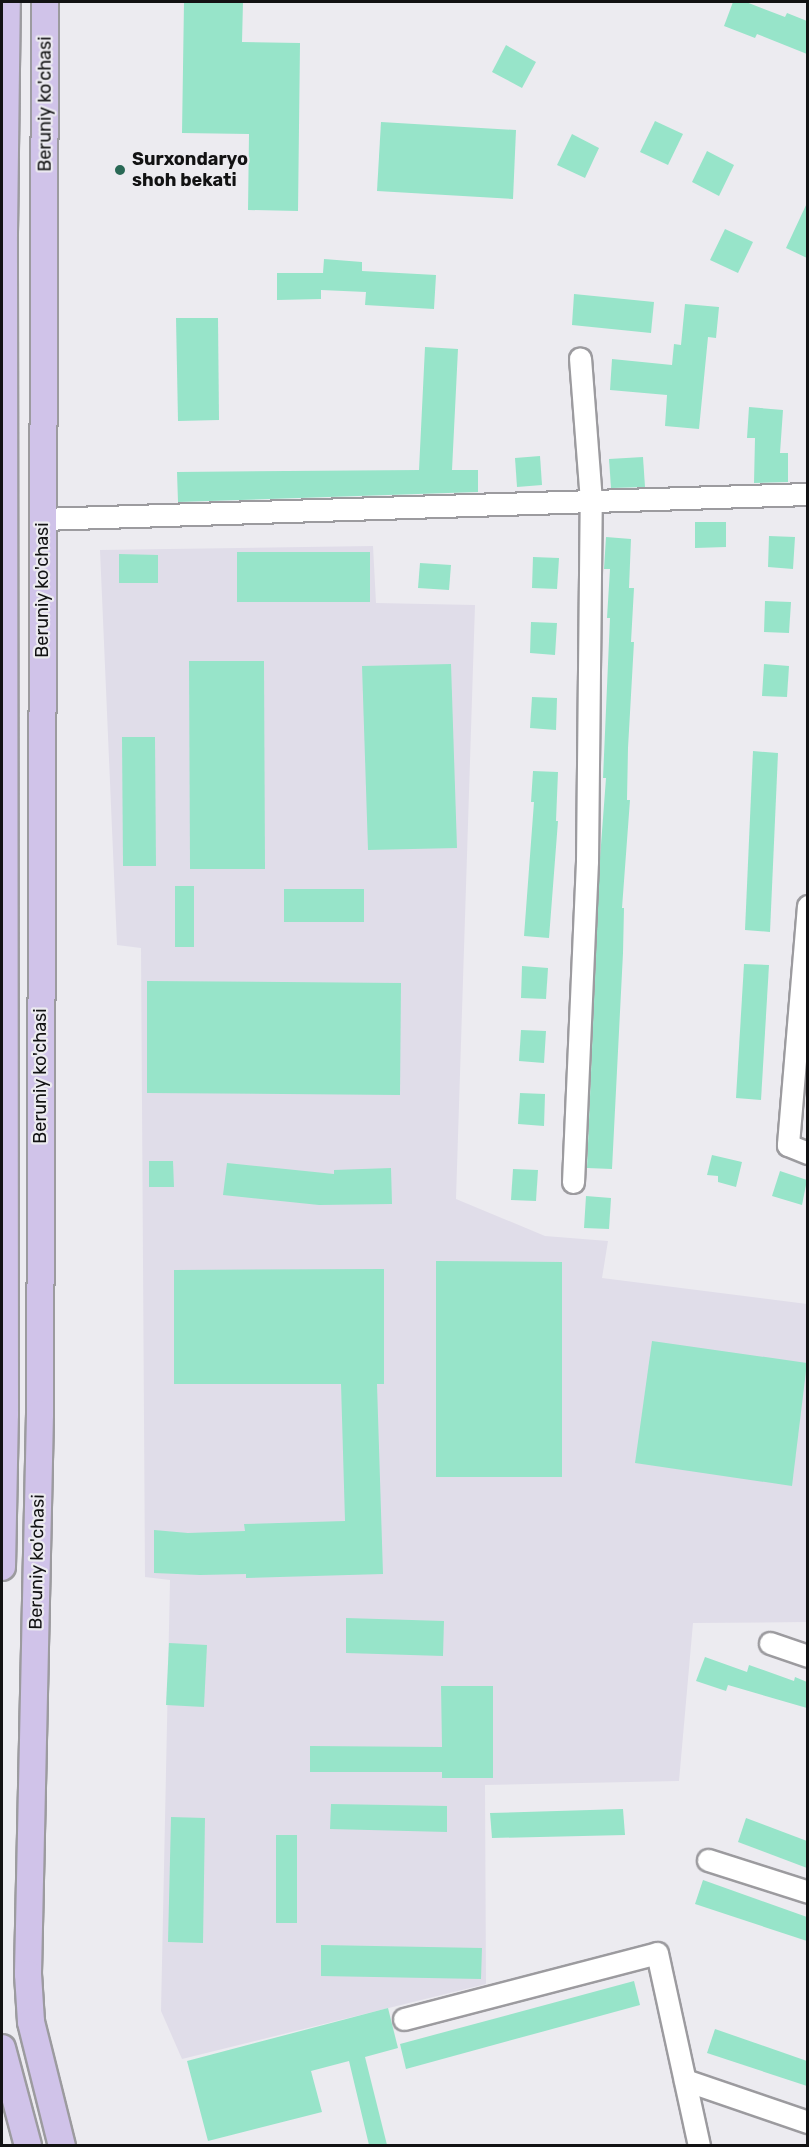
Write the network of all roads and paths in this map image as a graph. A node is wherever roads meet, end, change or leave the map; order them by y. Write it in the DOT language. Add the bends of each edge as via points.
graph roads {
  1 [pos="7,2"];
  2 [pos="45,2"];
  3 [pos="5,199"];
  4 [pos="44,200"];
  5 [pos="580,358"];
  6 [pos="807,494"];
  7 [pos="591,501"];
  8 [pos="42,519"];
  9 [pos="807,906"];
  10 [pos="807,1153"];
  11 [pos="573,1182"];
  12 [pos="5,1414"];
  13 [pos="40,1414"];
  14 [pos="2,1567"];
  15 [pos="770,1643"];
  16 [pos="807,1656"];
  17 [pos="708,1860"];
  18 [pos="807,1892"];
  19 [pos="404,2019"];
  20 [pos="2,2048"];
  21 [pos="685,2080"];
  22 [pos="807,2121"];
  23 [pos="28,2145"];
  24 [pos="62,2145"];
  25 [pos="699,2145"];
  1 -- 3 [label="main road, Beruniy ko'chasi"];
  2 -- 4 [label="main road, Beruniy ko'chasi"];
  3 -- 4 [label="main road"];
  3 -- 12 [label="main road, Beruniy ko'chasi"];
  4 -- 8 [label="main road, Beruniy ko'chasi"];
  5 -- 7 [label="street"];
  6 -- 7 [label="street"];
  7 -- 8 [label="street"];
  7 -- 11 [label="street" via="587,861"];
  8 -- 13 [label="main road, Beruniy ko'chasi"];
  9 -- 10 [label="street" via="788,1145"];
  12 -- 13 [label="main road"];
  12 -- 14 [label="main road, Beruniy ko'chasi"];
  13 -- 24 [label="main road, Beruniy ko'chasi" via="28,1974 31,2022"];
  15 -- 16 [label="street"];
  17 -- 18 [label="street"];
  19 -- 21 [label="street" via="657,1953"];
  20 -- 23 [label="main road"];
  21 -- 22 [label="street"];
  21 -- 25 [label="street"];
}
